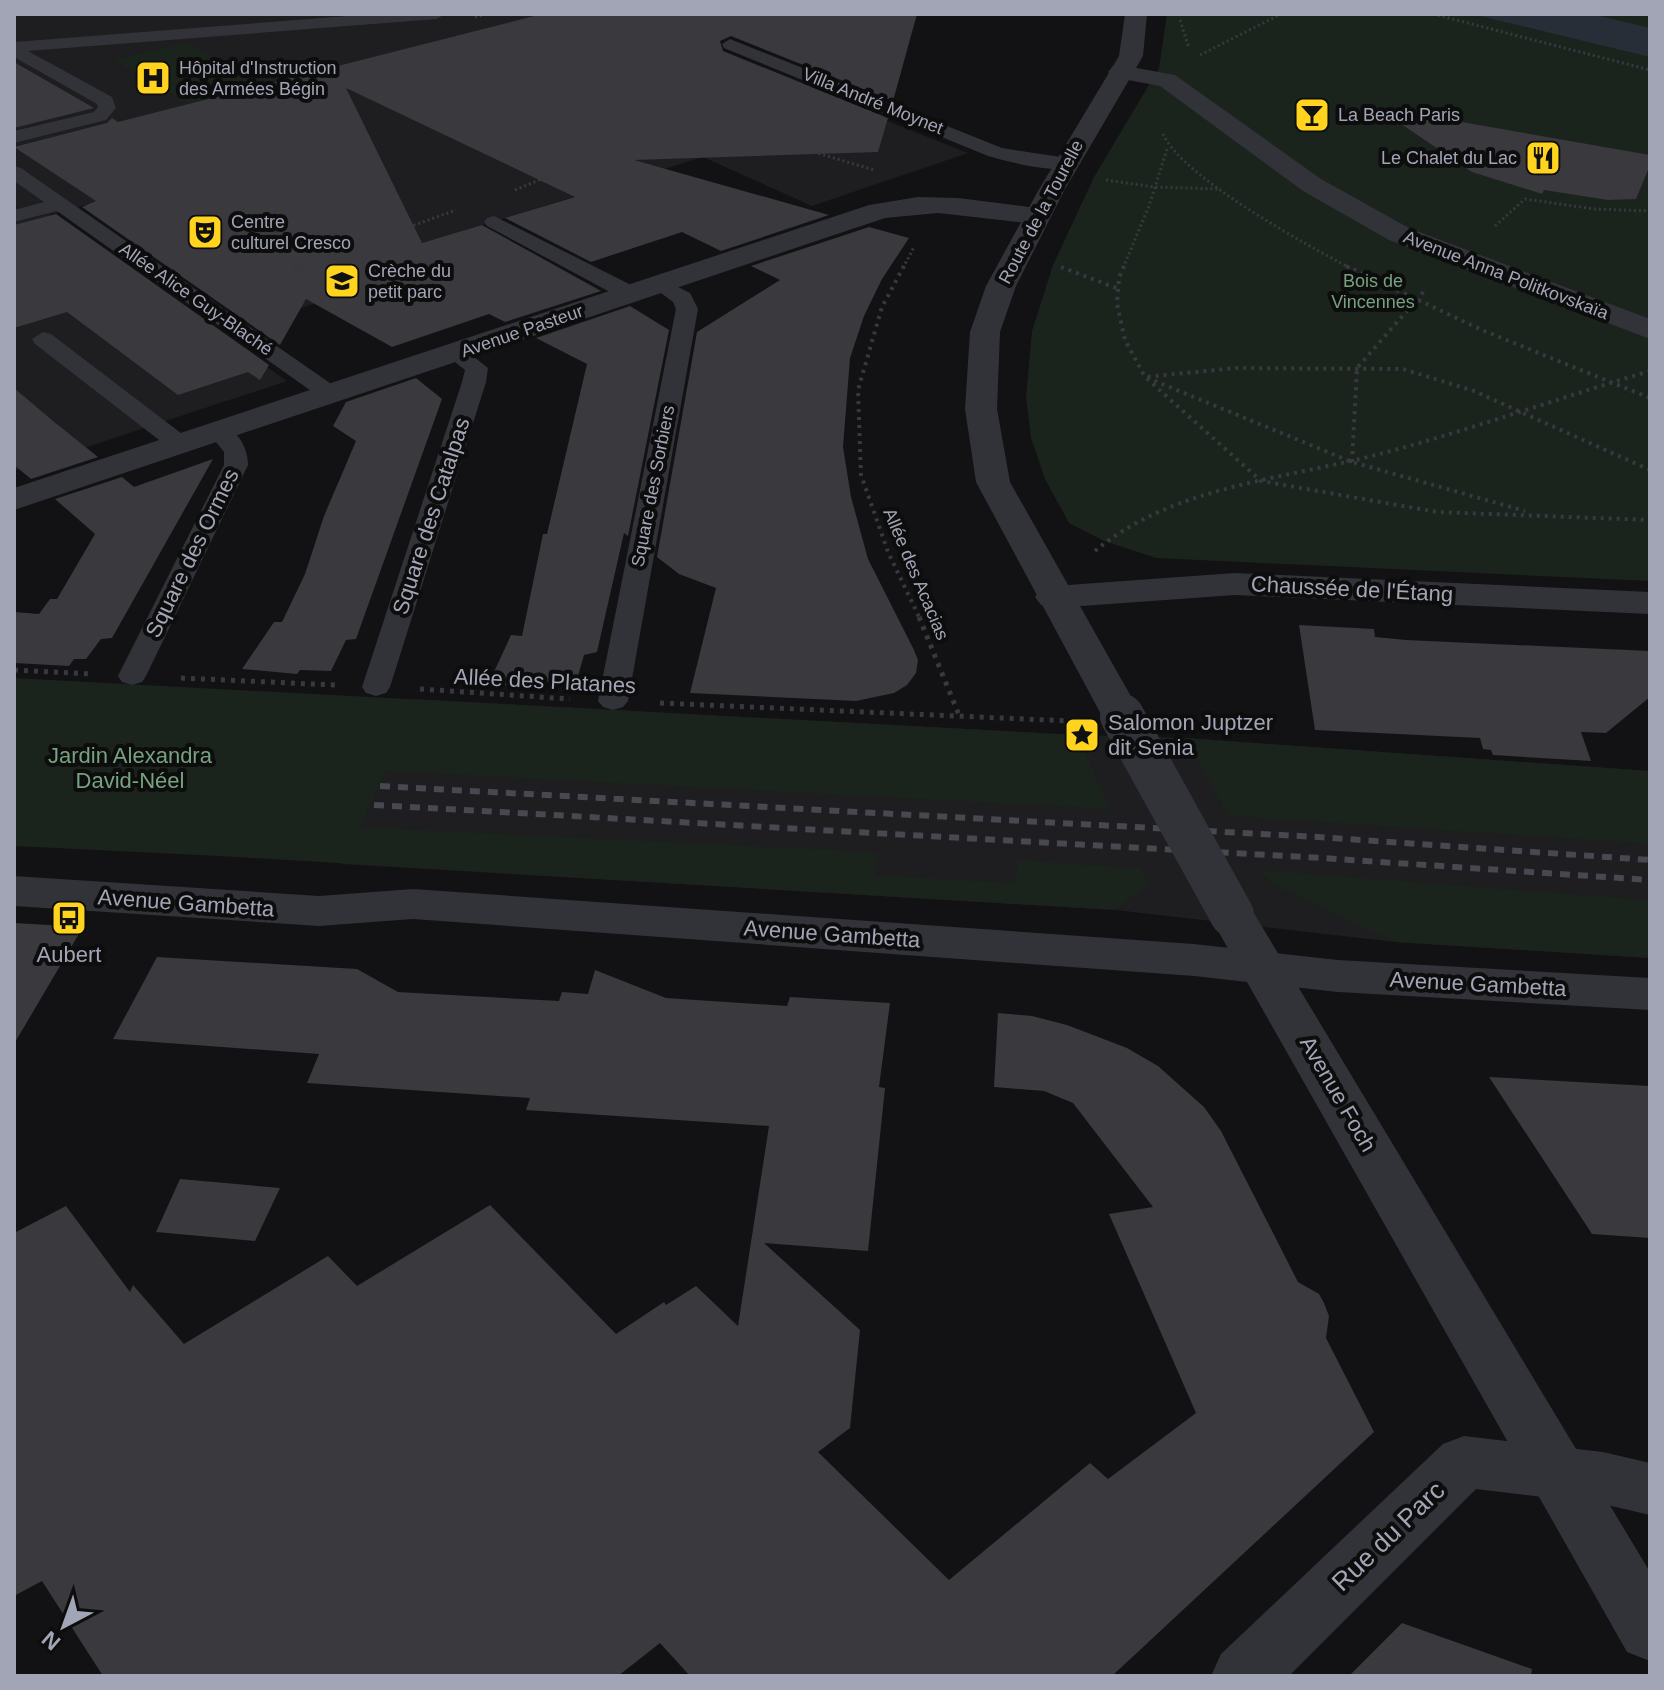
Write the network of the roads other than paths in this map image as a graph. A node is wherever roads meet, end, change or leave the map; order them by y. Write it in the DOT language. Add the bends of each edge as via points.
graph roads {
  1 [pos="437,14"];
  2 [pos="1136,14"];
  3 [pos="730,44"];
  4 [pos="14,49"];
  5 [pos="37,63"];
  6 [pos="14,69"];
  7 [pos="1120,72"];
  8 [pos="14,137"];
  9 [pos="1064,169"];
  10 [pos="14,172"];
  11 [pos="60,204"];
  12 [pos="14,216"];
  13 [pos="1037,216"];
  14 [pos="494,222"];
  15 [pos="646,289"];
  16 [pos="1650,330"];
  17 [pos="43,339"];
  18 [pos="456,354"];
  19 [pos="332,395"];
  20 [pos="220,432"];
  21 [pos="181,445"];
  22 [pos="14,500"];
  23 [pos="1031,555"];
  24 [pos="1054,597"];
  25 [pos="1650,603"];
  26 [pos="132,676"];
  27 [pos="376,687"];
  28 [pos="613,701"];
  29 [pos="14,891"];
  30 [pos="1263,967"];
  31 [pos="1650,994"];
  32 [pos="1558,1472"];
  33 [pos="1650,1489"];
  34 [pos="1650,1631"];
  35 [pos="1244,1676"];
  1 -- 4 [label="lane"];
  2 -- 7 [label="street, Route de la Tourelle" via="1131,56"];
  3 -- 9 [label="lane, Villa André Moynet" via="1016,158"];
  4 -- 5 [label="lane"];
  5 -- 6 [label="lane"];
  5 -- 8 [label="lane" via="106,101 107,108 100,116"];
  7 -- 9 [label="street, Route de la Tourelle"];
  7 -- 16 [label="street, Avenue Anna Politkovskaïa" via="1167,80 1312,185 1399,234"];
  9 -- 13 [label="street, Route de la Tourelle"];
  10 -- 11 [label="lane, Allée Alice Guy-Blaché"];
  11 -- 12 [label="lane"];
  11 -- 19 [label="lane, Allée Alice Guy-Blaché"];
  13 -- 15 [label="street, Avenue Pasteur" via="932,205 895,207"];
  13 -- 23 [label="street, Route de la Tourelle" via="1001,286 985,332 981,409 993,482"];
  14 -- 15 [label="lane"];
  15 -- 18 [label="street, Avenue Pasteur"];
  15 -- 28 [label="lane, Square des Sorbiers" via="682,298 687,309"];
  17 -- 21 [label="lane"];
  18 -- 19 [label="street, Avenue Pasteur"];
  18 -- 27 [label="lane, Square des Catalpas" via="477,368 474,382"];
  19 -- 20 [label="street, Avenue Pasteur"];
  20 -- 21 [label="street, Avenue Pasteur"];
  20 -- 26 [label="lane, Square des Ormes" via="236,451 236,465"];
  21 -- 22 [label="street, Avenue Pasteur"];
  23 -- 24 [label="street, Avenue Foch"];
  24 -- 25 [label="street, Chaussée de l'Étang" via="1235,584"];
  24 -- 30 [label="street, Avenue Foch, bridge"];
  29 -- 30 [label="street, Avenue Gambetta" via="319,911 413,904"];
  30 -- 31 [label="street, Avenue Gambetta"];
  30 -- 32 [label="street, Avenue Foch"];
  32 -- 33 [label="street"];
  32 -- 34 [label="street, Avenue Foch"];
  32 -- 35 [label="street, Rue du Parc" via="1464,1462"];
}
